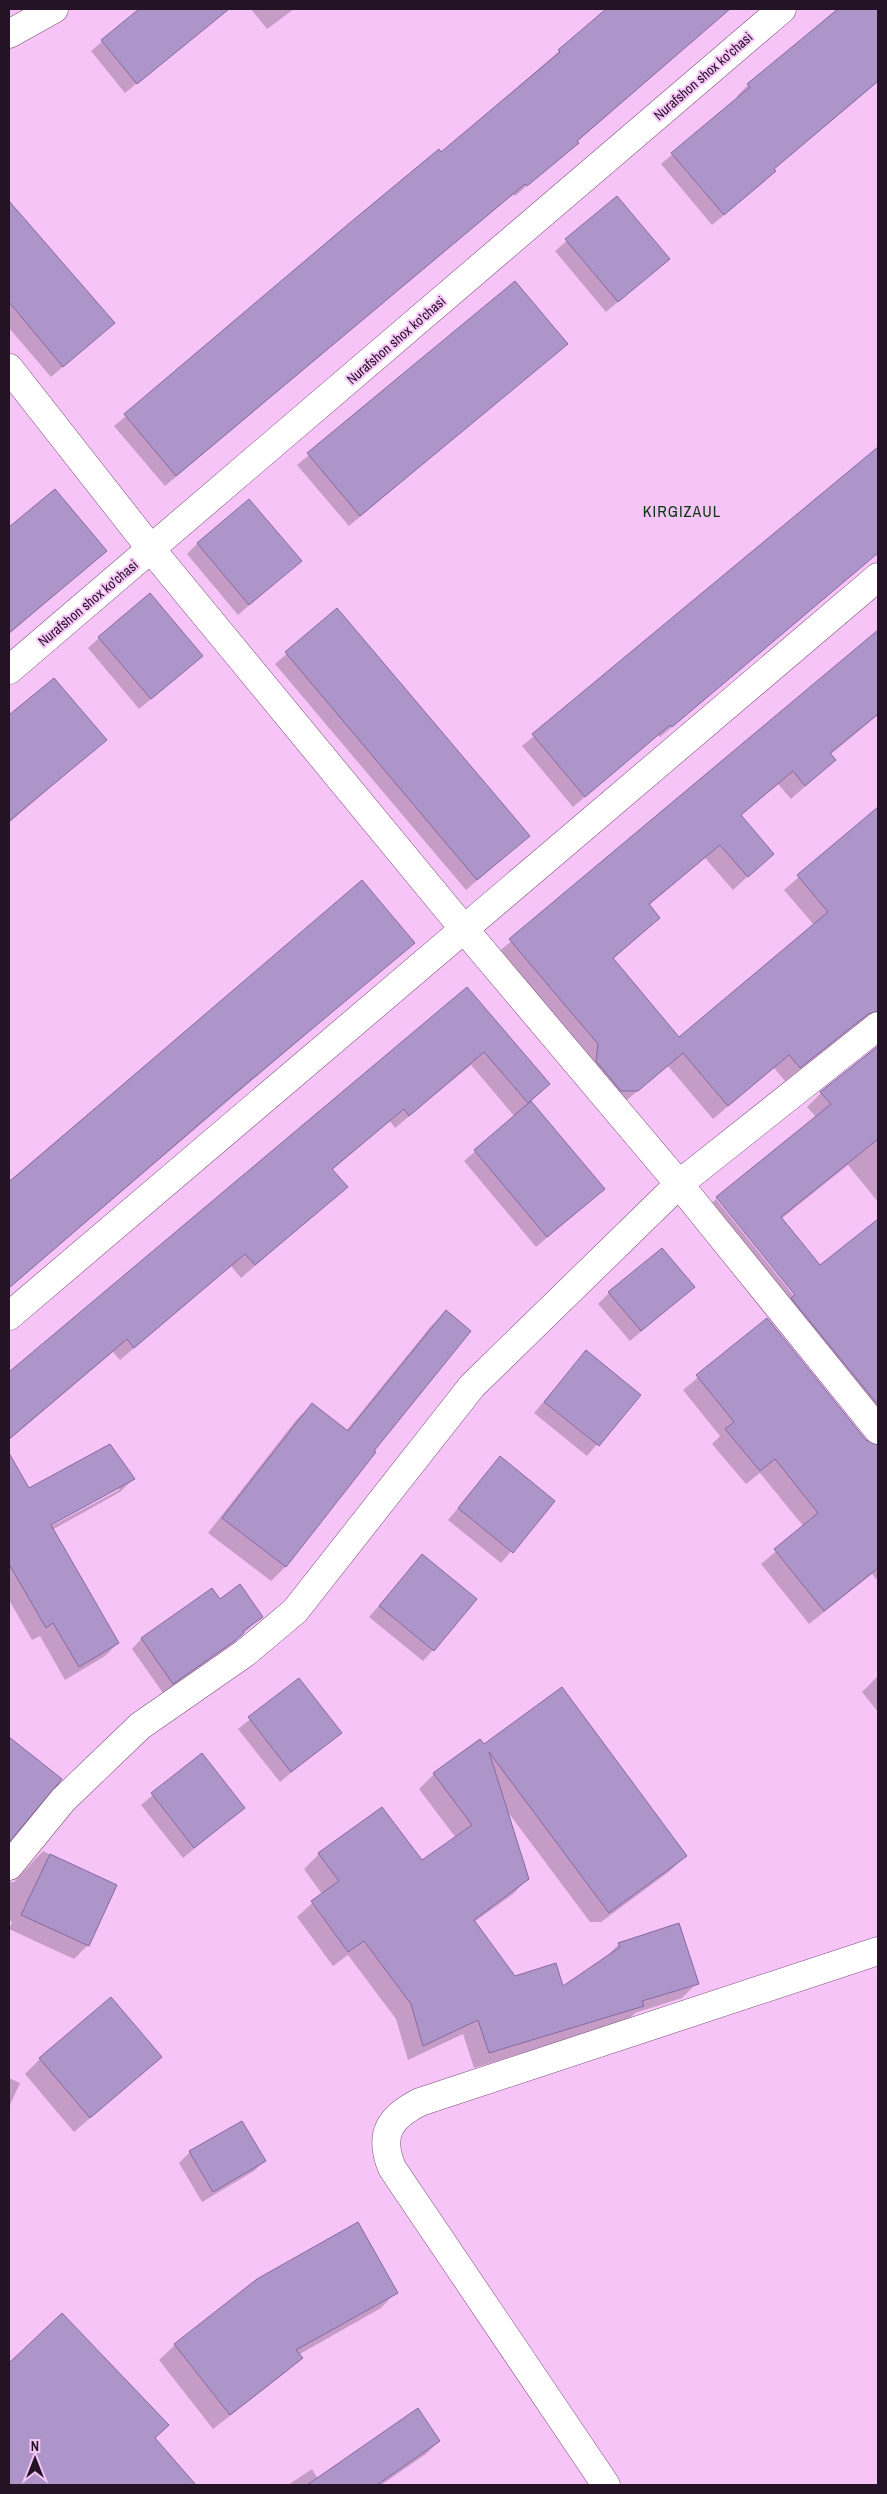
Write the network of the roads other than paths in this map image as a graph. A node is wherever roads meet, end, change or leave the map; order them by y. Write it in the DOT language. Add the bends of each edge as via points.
graph roads {
  1 [pos="54,9"];
  2 [pos="782,9"];
  3 [pos="9,34"];
  4 [pos="9,368"];
  5 [pos="151,550"];
  6 [pos="878,577"];
  7 [pos="9,670"];
  8 [pos="464,929"];
  9 [pos="878,1026"];
  10 [pos="679,1184"];
  11 [pos="9,1316"];
  12 [pos="878,1430"];
  13 [pos="9,1866"];
  14 [pos="878,1951"];
  15 [pos="606,2485"];
  1 -- 3 [label="street"];
  2 -- 5 [label="street, Nurafshon shox ko'chasi"];
  4 -- 5 [label="street"];
  5 -- 7 [label="street, Nurafshon shox ko'chasi"];
  5 -- 8 [label="street"];
  6 -- 8 [label="street"];
  8 -- 10 [label="street"];
  8 -- 11 [label="street"];
  9 -- 10 [label="street"];
  10 -- 12 [label="street"];
  10 -- 13 [label="street" via="472,1386 295,1611 245,1653 140,1726 63,1800"];
  14 -- 15 [label="street" via="420,2102 403,2111 389,2126 386,2147 392,2168"];
}
